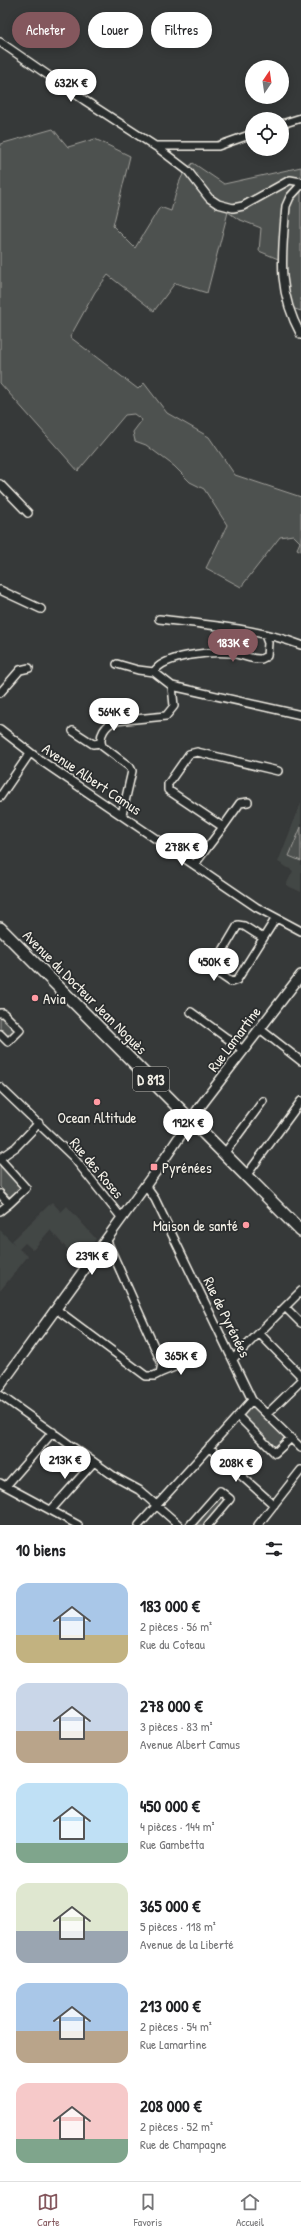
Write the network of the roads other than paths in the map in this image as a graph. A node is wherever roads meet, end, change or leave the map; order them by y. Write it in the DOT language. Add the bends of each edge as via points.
graph roads {
  1 [pos="0,42"];
  2 [pos="301,118"];
  3 [pos="289,122"];
  4 [pos="245,136"];
  5 [pos="155,146"];
  6 [pos="301,184"];
  7 [pos="301,335"];
  8 [pos="0,484"];
  9 [pos="28,513"];
  10 [pos="0,590"];
  11 [pos="41,609"];
  12 [pos="159,619"];
  13 [pos="265,634"];
  14 [pos="301,646"];
  15 [pos="117,664"];
  16 [pos="29,668"];
  17 [pos="154,672"];
  18 [pos="172,686"];
  19 [pos="0,693"];
  20 [pos="301,715"];
  21 [pos="0,729"];
  22 [pos="74,731"];
  23 [pos="101,743"];
  24 [pos="30,753"];
  25 [pos="278,771"];
  26 [pos="0,797"];
  27 [pos="248,802"];
  28 [pos="122,815"];
  29 [pos="223,827"];
  30 [pos="195,864"];
  31 [pos="276,918"];
  32 [pos="0,928"];
  33 [pos="301,930"];
  34 [pos="263,938"];
  35 [pos="301,975"];
  36 [pos="191,1012"];
  37 [pos="0,1013"];
  38 [pos="260,1029"];
  39 [pos="0,1034"];
  40 [pos="243,1050"];
  41 [pos="301,1062"];
  42 [pos="0,1087"];
  43 [pos="263,1101"];
  44 [pos="301,1101"];
  45 [pos="190,1120"];
  46 [pos="39,1123"];
  47 [pos="224,1154"];
  48 [pos="0,1159"];
  49 [pos="246,1176"];
  50 [pos="145,1185"];
  51 [pos="0,1194"];
  52 [pos="9,1204"];
  53 [pos="0,1212"];
  54 [pos="121,1217"];
  55 [pos="301,1231"];
  56 [pos="106,1239"];
  57 [pos="301,1291"];
  58 [pos="285,1307"];
  59 [pos="56,1309"];
  60 [pos="301,1323"];
  61 [pos="259,1333"];
  62 [pos="194,1359"];
  63 [pos="233,1359"];
  64 [pos="160,1373"];
  65 [pos="301,1376"];
  66 [pos="301,1381"];
  67 [pos="0,1386"];
  68 [pos="0,1395"];
  69 [pos="252,1400"];
  70 [pos="267,1414"];
  71 [pos="238,1416"];
  72 [pos="53,1432"];
  73 [pos="290,1439"];
  74 [pos="209,1447"];
  75 [pos="301,1448"];
  76 [pos="94,1462"];
  77 [pos="301,1470"];
  78 [pos="3,1484"];
  79 [pos="274,1505"];
  80 [pos="157,1506"];
  81 [pos="51,1510"];
  82 [pos="78,1525"];
  83 [pos="139,1525"];
  84 [pos="179,1525"];
  85 [pos="190,1525"];
  86 [pos="208,1525"];
  87 [pos="258,1525"];
  1 -- 5 [label="street"];
  2 -- 3 [label="street"];
  4 -- 5 [label="street" via="213,147"];
  5 -- 6 [label="street" via="188,171 209,198 225,207 239,208 247,205 290,180"];
  6 -- 7 [label="street" via="286,206 281,274 290,311"];
  8 -- 9 [label="street"];
  10 -- 11 [label="street"];
  12 -- 13 [label="street"];
  13 -- 14 [label="street"];
  13 -- 17 [label="street" via="268,651 267,656 262,659 212,652 176,658"];
  15 -- 17 [label="street"];
  16 -- 19 [label="street" via="20,670"];
  17 -- 18 [label="street"];
  18 -- 20 [label="street"];
  18 -- 23 [label="street" via="174,706 166,716 115,721 104,730"];
  21 -- 24 [label="street, Avenue Albert Camus"];
  22 -- 23 [label="street" via="91,743"];
  23 -- 28 [label="street" via="132,771"];
  24 -- 26 [label="street"];
  24 -- 28 [label="street, Avenue Albert Camus"];
  25 -- 29 [label="street" via="197,752 189,754 168,784 168,790"];
  27 -- 29 [label="street" via="240,803"];
  28 -- 30 [label="street, Avenue Albert Camus"];
  29 -- 30 [label="street"];
  30 -- 31 [label="street, Avenue Albert Camus"];
  31 -- 33 [label="street, Avenue Albert Camus"];
  31 -- 34 [label="street"];
  32 -- 45 [label="main road, Avenue du Docteur Jean Noguès / D 813"];
  34 -- 34 [label="street" via="244,926 238,926 212,969 231,982 237,980"];
  35 -- 38 [label="street, Rue Lamartine"];
  36 -- 40 [label="street"];
  37 -- 39 [label="street" via="20,1030 8,1042"];
  38 -- 40 [label="street, Rue Lamartine"];
  38 -- 41 [label="street"];
  40 -- 45 [label="street, Rue Lamartine"];
  42 -- 46 [label="street, Rue des Roses"];
  43 -- 47 [label="street"];
  44 -- 49 [label="street"];
  45 -- 47 [label="main road, Avenue du Docteur Jean Noguès / D 813"];
  45 -- 50 [label="street, Rue Lamartine"];
  46 -- 48 [label="street" via="16,1147"];
  46 -- 54 [label="street, Rue des Roses"];
  47 -- 49 [label="main road, Avenue du Docteur Jean Noguès / D 813"];
  48 -- 52 [label="street" via="26,1188"];
  49 -- 55 [label="main road, Avenue du Docteur Jean Noguès / D 813"];
  50 -- 54 [label="street, Rue Lamartine"];
  50 -- 63 [label="street, Rue de Pyrénées" via="155,1199"];
  51 -- 52 [label="street"];
  52 -- 53 [label="street"];
  54 -- 56 [label="street, Rue Lamartine"];
  56 -- 59 [label="street, Rue Lamartine"];
  56 -- 64 [label="street" via="162,1364"];
  57 -- 58 [label="street"];
  58 -- 60 [label="street"];
  58 -- 61 [label="street"];
  59 -- 64 [label="street" via="146,1376"];
  59 -- 67 [label="street, Rue Lamartine"];
  61 -- 63 [label="street"];
  61 -- 65 [label="street"];
  62 -- 64 [label="street"];
  63 -- 69 [label="street, Rue de Pyrénées"];
  66 -- 70 [label="street"];
  68 -- 72 [label="street"];
  69 -- 70 [label="street, Rue de Pyrénées"];
  69 -- 71 [label="street"];
  70 -- 73 [label="street, Rue de Pyrénées"];
  71 -- 73 [label="street" via="275,1453"];
  71 -- 74 [label="street"];
  72 -- 76 [label="street"];
  72 -- 78 [label="street"];
  73 -- 75 [label="street, Rue de Pyrénées"];
  74 -- 79 [label="street"];
  74 -- 80 [label="street"];
  76 -- 80 [label="street" via="139,1490"];
  76 -- 81 [label="street"];
  77 -- 79 [label="street"];
  78 -- 81 [label="street"];
  79 -- 87 [label="street"];
  80 -- 83 [label="street"];
  80 -- 84 [label="street"];
  81 -- 82 [label="street"];
  85 -- 86 [label="street" via="220,1490 230,1499"];
}
